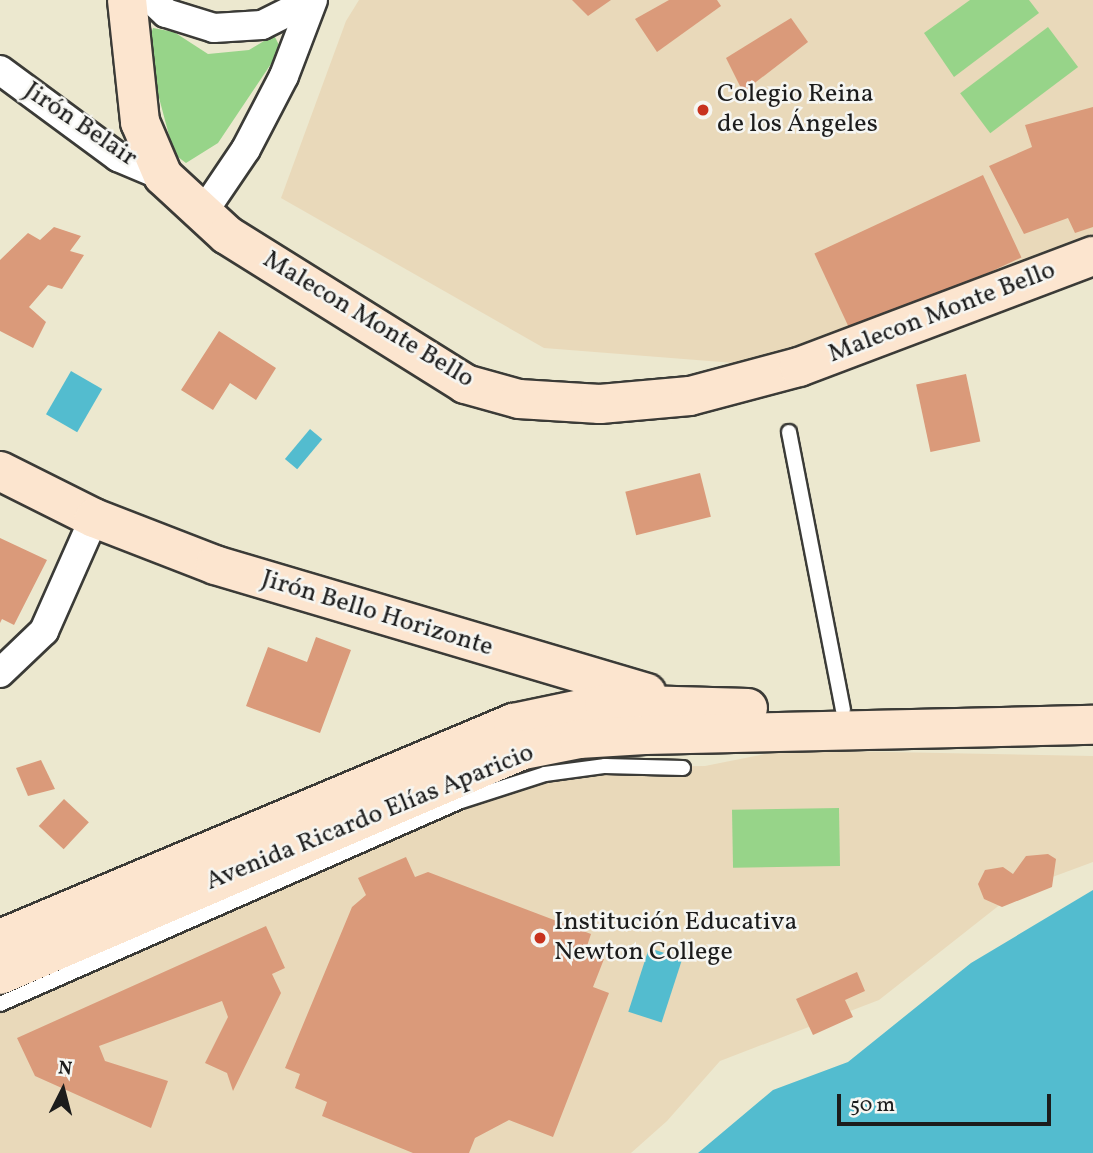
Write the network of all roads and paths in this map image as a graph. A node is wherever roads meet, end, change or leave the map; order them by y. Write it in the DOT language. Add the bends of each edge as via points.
graph roads {
  1 [pos="127,0"];
  2 [pos="152,0"];
  3 [pos="312,0"];
  4 [pos="0,70"];
  5 [pos="163,176"];
  6 [pos="202,214"];
  7 [pos="1093,256"];
  8 [pos="789,432"];
  9 [pos="0,471"];
  10 [pos="94,518"];
  11 [pos="521,657"];
  12 [pos="0,673"];
  13 [pos="1093,701"];
  14 [pos="697,707"];
  15 [pos="843,710"];
  16 [pos="513,723"];
  17 [pos="1093,725"];
  18 [pos="762,732"];
  19 [pos="544,760"];
  20 [pos="683,768"];
  21 [pos="0,939"];
  22 [pos="0,975"];
  23 [pos="0,1004"];
  1 -- 5 [label="street, Malecon Monte Bello" via="140,122"];
  2 -- 3 [label="street" via="166,13 214,28 262,25"];
  3 -- 6 [label="street" via="284,76 246,149"];
  4 -- 5 [label="street, Jirón Belair" via="109,151"];
  5 -- 6 [label="street, Malecon Monte Bello"];
  6 -- 7 [label="street, Malecon Monte Bello" via="227,235 465,384 519,399 600,404 690,396 799,367"];
  8 -- 15 [label="lane"];
  9 -- 10 [label="street, Jirón Bello Horizonte"];
  10 -- 11 [label="street, Jirón Bello Horizonte" via="215,565"];
  10 -- 12 [label="street" via="44,631"];
  11 -- 14 [label="street, Jirón Bello Horizonte"];
  11 -- 16 [label="street" via="526,677 523,701"];
  13 -- 15 [label="street, Avenida Ricardo Elías Aparicio"];
  14 -- 15 [label="street, Avenida Ricardo Elías Aparicio"];
  14 -- 16 [label="street, Avenida Ricardo Elías Aparicio" via="604,704"];
  14 -- 18 [label="street, Jirón Bello Horizonte"];
  16 -- 21 [label="street, Avenida Ricardo Elías Aparicio"];
  17 -- 18 [label="street, Avenida Ricardo Elías Aparicio"];
  18 -- 19 [label="street, Avenida Ricardo Elías Aparicio" via="579,739"];
  19 -- 20 [label="lane"];
  19 -- 22 [label="street, Avenida Ricardo Elías Aparicio" via="498,759"];
  19 -- 23 [label="lane"];
}
